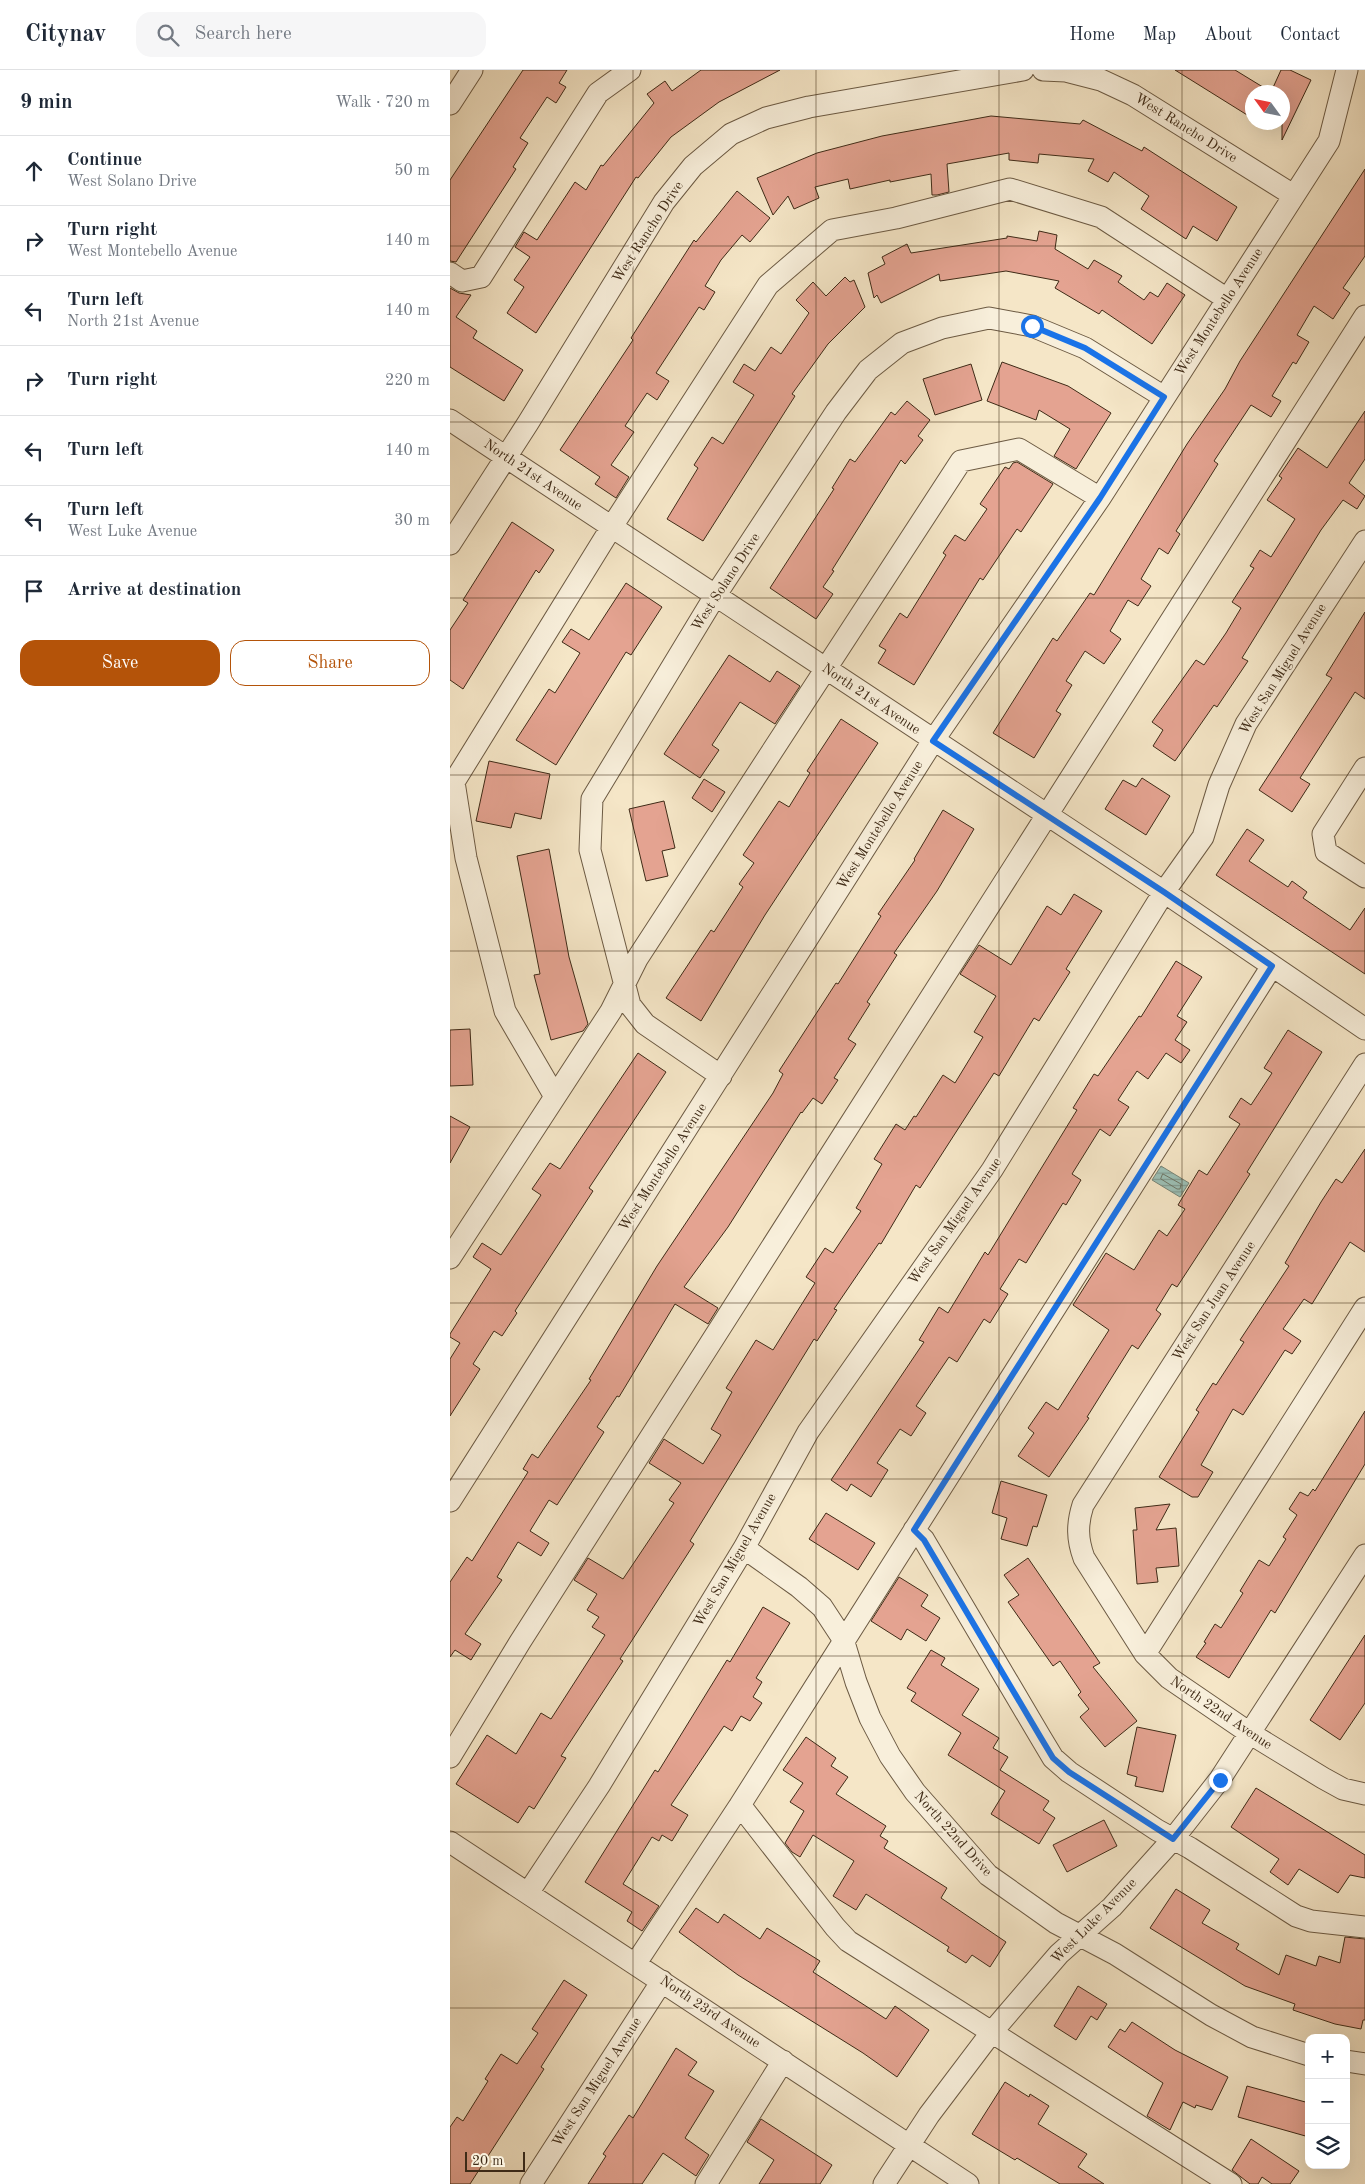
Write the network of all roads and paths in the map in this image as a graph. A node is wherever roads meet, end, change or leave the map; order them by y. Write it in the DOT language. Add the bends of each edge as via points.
graph roads {
  1 [pos="472,70"];
  2 [pos="630,70"];
  3 [pos="1023,70"];
  4 [pos="1043,70"];
  5 [pos="1340,71"];
  6 [pos="450,104"];
  7 [pos="1293,195"];
  8 [pos="450,273"];
  9 [pos="1227,299"];
  10 [pos="1365,316"];
  11 [pos="1164,397"];
  12 [pos="450,420"];
  13 [pos="506,458"];
  14 [pos="1100,498"];
  15 [pos="611,528"];
  16 [pos="1365,541"];
  17 [pos="450,544"];
  18 [pos="715,596"];
  19 [pos="827,669"];
  20 [pos="933,741"];
  21 [pos="1365,768"];
  22 [pos="1045,815"];
  23 [pos="1365,877"];
  24 [pos="1164,892"];
  25 [pos="1272,966"];
  26 [pos="624,984"];
  27 [pos="1365,1029"];
  28 [pos="1365,1064"];
  29 [pos="721,1076"];
  30 [pos="554,1095"];
  31 [pos="450,1258"];
  32 [pos="1365,1308"];
  33 [pos="450,1501"];
  34 [pos="914,1530"];
  35 [pos="1078,1543"];
  36 [pos="744,1548"];
  37 [pos="1365,1555"];
  38 [pos="843,1640"];
  39 [pos="1145,1654"];
  40 [pos="1251,1734"];
  41 [pos="450,1757"];
  42 [pos="1365,1794"];
  43 [pos="740,1805"];
  44 [pos="1173,1839"];
  45 [pos="450,1842"];
  46 [pos="528,1893"];
  47 [pos="1365,1927"];
  48 [pos="1080,1937"];
  49 [pos="636,1964"];
  50 [pos="662,1981"];
  51 [pos="991,2033"];
  52 [pos="1305,2054"];
  53 [pos="783,2061"];
  54 [pos="1350,2062"];
  55 [pos="1365,2064"];
  56 [pos="910,2144"];
  57 [pos="531,2184"];
  58 [pos="706,2184"];
  59 [pos="884,2184"];
  60 [pos="968,2184"];
  61 [pos="1231,2184"];
  1 -- 6 [label="street"];
  2 -- 8 [label="street" via="598,93 481,277 462,281"];
  3 -- 13 [label="street, West Rancho Drive" via="809,107 766,118 731,134 693,166 664,202"];
  4 -- 7 [label="street, West Rancho Drive" via="1066,71 1101,80 1133,95"];
  5 -- 7 [label="street, West Montebello Avenue" via="1329,141"];
  7 -- 9 [label="street, West Montebello Avenue"];
  9 -- 11 [label="street, West Montebello Avenue"];
  9 -- 15 [label="street" via="1101,217 1010,189 896,218 832,230 768,285"];
  10 -- 22 [label="street"];
  11 -- 14 [label="street, West Montebello Avenue"];
  11 -- 18 [label="street, West Solano Drive" via="1085,348 1032,326 989,318 942,328 902,343 868,370 836,412"];
  12 -- 13 [label="street, North 21st Avenue"];
  13 -- 15 [label="street, North 21st Avenue"];
  13 -- 17 [label="street, West Rancho Drive"];
  14 -- 19 [label="street" via="1019,449 961,461"];
  14 -- 20 [label="street, West Montebello Avenue"];
  15 -- 18 [label="street, North 21st Avenue"];
  15 -- 30 [label="street" via="454,782 466,858 505,1011"];
  16 -- 24 [label="street, West San Miguel Avenue" via="1246,724 1219,785 1203,837"];
  18 -- 19 [label="street, North 21st Avenue"];
  18 -- 26 [label="street, West Solano Drive" via="592,799 590,850"];
  19 -- 20 [label="street, North 21st Avenue"];
  19 -- 26 [label="street" via="637,959"];
  20 -- 22 [label="street, North 21st Avenue"];
  20 -- 29 [label="street, West Montebello Avenue"];
  21 -- 23 [label="street" via="1323,834 1326,852"];
  22 -- 24 [label="street, North 21st Avenue"];
  22 -- 41 [label="street" via="525,1633"];
  24 -- 25 [label="street, North 21st Avenue"];
  24 -- 36 [label="street, West San Miguel Avenue" via="992,1170 808,1432"];
  25 -- 27 [label="street, North 21st Avenue"];
  25 -- 34 [label="street"];
  26 -- 29 [label="street, West Solano Drive" via="630,1005 645,1024"];
  26 -- 30 [label="street" via="611,1011"];
  28 -- 35 [label="street, West San Juan Avenue" via="1083,1505 1078,1520"];
  29 -- 33 [label="street, West Montebello Avenue"];
  30 -- 31 [label="street"];
  32 -- 39 [label="street"];
  34 -- 38 [label="street"];
  34 -- 44 [label="street" via="924,1540 1053,1758 1069,1772"];
  35 -- 39 [label="street, North 22nd Avenue" via="1084,1558"];
  36 -- 38 [label="street, North 22nd Drive" via="822,1607"];
  36 -- 46 [label="street, West San Miguel Avenue" via="599,1786"];
  37 -- 40 [label="street, West Luke Avenue"];
  38 -- 43 [label="street"];
  38 -- 48 [label="street, North 22nd Drive" via="870,1718 890,1756 915,1792 988,1875"];
  39 -- 40 [label="street, North 22nd Avenue" via="1169,1678"];
  40 -- 42 [label="street, North 22nd Avenue" via="1343,1789"];
  40 -- 44 [label="street, West Luke Avenue" via="1220,1780"];
  43 -- 49 [label="street"];
  43 -- 51 [label="street" via="848,1941"];
  44 -- 47 [label="street" via="1296,1916 1311,1921"];
  44 -- 48 [label="street, West Luke Avenue" via="1112,1907"];
  45 -- 46 [label="street, North 23rd Avenue"];
  46 -- 49 [label="street, North 23rd Avenue"];
  48 -- 51 [label="street, West Luke Avenue" via="1057,1957"];
  48 -- 52 [label="street, North 22nd Drive" via="1115,1954 1252,2037"];
  49 -- 50 [label="street, North 23rd Avenue"];
  50 -- 53 [label="street, North 23rd Avenue"];
  50 -- 57 [label="street, West San Miguel Avenue"];
  51 -- 56 [label="street, West Luke Avenue"];
  51 -- 61 [label="street"];
  53 -- 56 [label="street, North 23rd Avenue"];
  53 -- 58 [label="street"];
  54 -- 55 [label="street"];
  56 -- 59 [label="street, West Luke Avenue"];
  56 -- 60 [label="street, North 23rd Avenue"];
}
